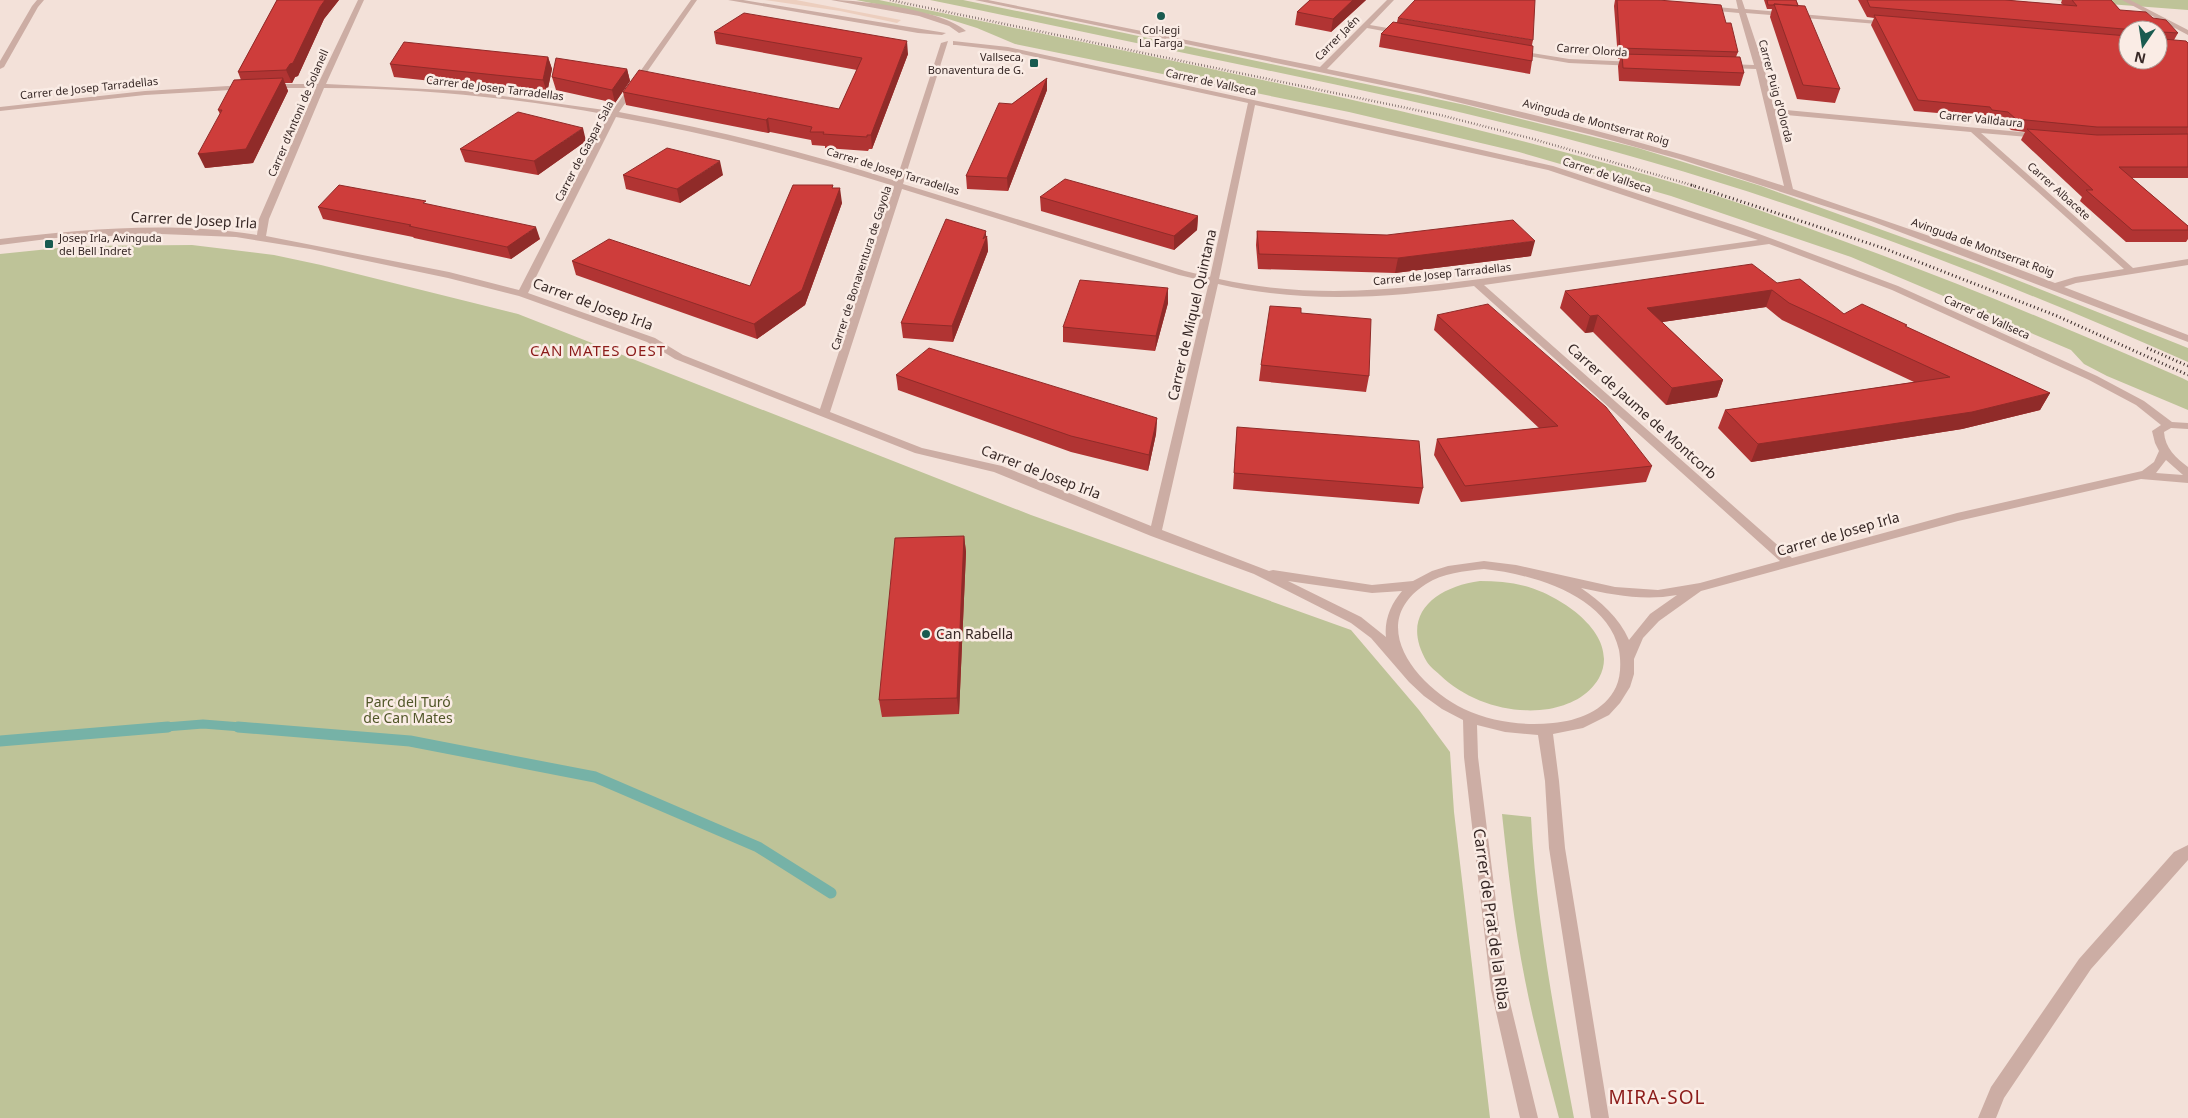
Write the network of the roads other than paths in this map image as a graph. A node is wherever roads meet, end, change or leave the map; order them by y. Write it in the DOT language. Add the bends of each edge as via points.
graph roads {
  1 [pos="41,0"];
  2 [pos="361,0"];
  3 [pos="694,0"];
  4 [pos="731,0"];
  5 [pos="834,0"];
  6 [pos="978,0"];
  7 [pos="1391,0"];
  8 [pos="1739,0"];
  9 [pos="2125,0"];
  10 [pos="1694,7"];
  11 [pos="1742,11"];
  12 [pos="934,19"];
  13 [pos="1900,24"];
  14 [pos="1365,26"];
  15 [pos="2188,33"];
  16 [pos="967,34"];
  17 [pos="1413,35"];
  18 [pos="945,38"];
  19 [pos="1002,48"];
  20 [pos="1510,51"];
  21 [pos="1645,64"];
  22 [pos="1722,66"];
  23 [pos="0,67"];
  24 [pos="1760,68"];
  25 [pos="1321,70"];
  26 [pos="321,86"];
  27 [pos="254,87"];
  28 [pos="264,87"];
  29 [pos="1252,102"];
  30 [pos="0,109"];
  31 [pos="1771,111"];
  32 [pos="613,115"];
  33 [pos="1972,129"];
  34 [pos="2052,138"];
  35 [pos="900,186"];
  36 [pos="1788,189"];
  37 [pos="262,237"];
  38 [pos="1770,241"];
  39 [pos="0,242"];
  40 [pos="2188,262"];
  41 [pos="2130,270"];
  42 [pos="1214,281"];
  43 [pos="1476,283"];
  44 [pos="2056,286"];
  45 [pos="522,294"];
  46 [pos="2188,339"];
  47 [pos="824,414"];
  48 [pos="2170,425"];
  49 [pos="2188,426"];
  50 [pos="2165,450"];
  51 [pos="2188,473"];
  52 [pos="2134,477"];
  53 [pos="2188,479"];
  54 [pos="1155,532"];
  55 [pos="1789,562"];
  56 [pos="1258,571"];
  57 [pos="1548,577"];
  58 [pos="1415,585"];
  59 [pos="1700,587"];
  60 [pos="1628,656"];
  61 [pos="1403,666"];
  62 [pos="1470,717"];
  63 [pos="1545,730"];
  64 [pos="2188,851"];
  65 [pos="1529,1118"];
  66 [pos="1600,1118"];
  67 [pos="1987,1118"];
  1 -- 23 [label="street"];
  2 -- 26 [label="street, Carrer d'Antoni de Solanell"];
  3 -- 32 [label="street, Carrer de Gaspar Sala"];
  4 -- 18 [label="street, Carrer de Vallseca"];
  5 -- 12 [label="street, Carrer de Vallseca"];
  6 -- 25 [label="street, Avinguda de Montserrat Roig"];
  7 -- 14 [label="street, Carrer Jaén"];
  8 -- 11 [label="street, Carrer Puig d'Olorda"];
  9 -- 15 [label="street"];
  10 -- 11 [label="street"];
  11 -- 13 [label="street"];
  11 -- 24 [label="street, Carrer Puig d'Olorda"];
  12 -- 16 [label="street, Carrer de Vallseca"];
  12 -- 18 [label="street" via="943,24"];
  14 -- 17 [label="street"];
  14 -- 25 [label="street, Carrer Jaén"];
  16 -- 18 [label="street"];
  16 -- 18 [label="street" via="966,40"];
  16 -- 19 [label="street, Carrer de Vallseca"];
  18 -- 19 [label="street, Carrer de Vallseca"];
  18 -- 35 [label="street, Carrer de Bonaventura de Gayola"];
  19 -- 29 [label="street, Carrer de Vallseca"];
  20 -- 21 [label="street, Carrer Olorda" via="1568,62"];
  22 -- 24 [label="street"];
  24 -- 31 [label="street, Carrer Puig d'Olorda"];
  25 -- 36 [label="street, Avinguda de Montserrat Roig" via="1550,121"];
  26 -- 28 [label="street, Carrer de Josep Tarradellas"];
  26 -- 32 [label="street, Carrer de Josep Tarradellas" via="385,87 481,95"];
  26 -- 37 [label="street, Carrer d'Antoni de Solanell" via="264,220"];
  27 -- 30 [label="street, Carrer de Josep Tarradellas" via="145,92"];
  29 -- 38 [label="street, Carrer de Vallseca" via="1550,168"];
  29 -- 42 [label="street, Carrer de Miquel Quintana"];
  31 -- 33 [label="street, Carrer Valldaura"];
  31 -- 36 [label="street, Carrer Puig d'Olorda"];
  32 -- 35 [label="street, Carrer de Josep Tarradellas" via="784,151"];
  32 -- 45 [label="street, Carrer de Gaspar Sala"];
  33 -- 34 [label="street, Carrer Valldaura"];
  33 -- 41 [label="street, Carrer Albacete"];
  35 -- 42 [label="street, Carrer de Josep Tarradellas"];
  35 -- 47 [label="street, Carrer de Bonaventura de Gayola"];
  36 -- 44 [label="street, Avinguda de Montserrat Roig"];
  37 -- 39 [label="street, Carrer de Josep Irla" via="203,232 118,231"];
  37 -- 45 [label="street, Carrer de Josep Irla" via="367,256"];
  38 -- 43 [label="street, Carrer de Josep Tarradellas"];
  38 -- 48 [label="street, Carrer de Vallseca" via="1895,288 2044,355 2126,395"];
  40 -- 41 [label="street"];
  41 -- 44 [label="street"];
  42 -- 43 [label="street, Carrer de Josep Tarradellas" via="1275,292 1320,295 1384,293"];
  42 -- 54 [label="street, Carrer de Miquel Quintana"];
  43 -- 55 [label="street, Carrer de Jaume de Montcorb"];
  44 -- 46 [label="street, Avinguda de Montserrat Roig"];
  45 -- 47 [label="street, Carrer de Josep Irla" via="651,340 694,363"];
  47 -- 54 [label="street, Carrer de Josep Irla" via="919,451 998,469"];
  48 -- 49 [label="street"];
  48 -- 50 [label="street" via="2158,431"];
  50 -- 51 [label="street"];
  50 -- 52 [label="street" via="2154,470"];
  52 -- 53 [label="street"];
  52 -- 55 [label="street, Carrer de Josep Irla" via="1957,517"];
  54 -- 56 [label="street, Carrer de Josep Irla"];
  55 -- 59 [label="street, Carrer de Josep Irla"];
  56 -- 58 [label="street" via="1372,589"];
  56 -- 61 [label="street" via="1356,620 1376,636"];
  57 -- 58 [label="street" via="1506,566 1463,566 1436,573"];
  57 -- 59 [label="street, Carrer de Josep Irla" via="1615,591 1658,594"];
  57 -- 60 [label="street" via="1574,590 1602,611 1614,625"];
  58 -- 61 [label="street" via="1396,607 1392,621 1392,635"];
  59 -- 60 [label="street" via="1665,608 1646,626 1632,642"];
  60 -- 63 [label="street" via="1624,687 1603,712 1587,721"];
  61 -- 62 [label="street" via="1434,697"];
  62 -- 63 [label="street" via="1503,726"];
  62 -- 65 [label="street, Carrer de Prat de la Riba" via="1471,758 1499,990"];
  63 -- 66 [label="street" via="1557,848"];
  64 -- 67 [label="street" via="2085,964 1997,1093"];
}
